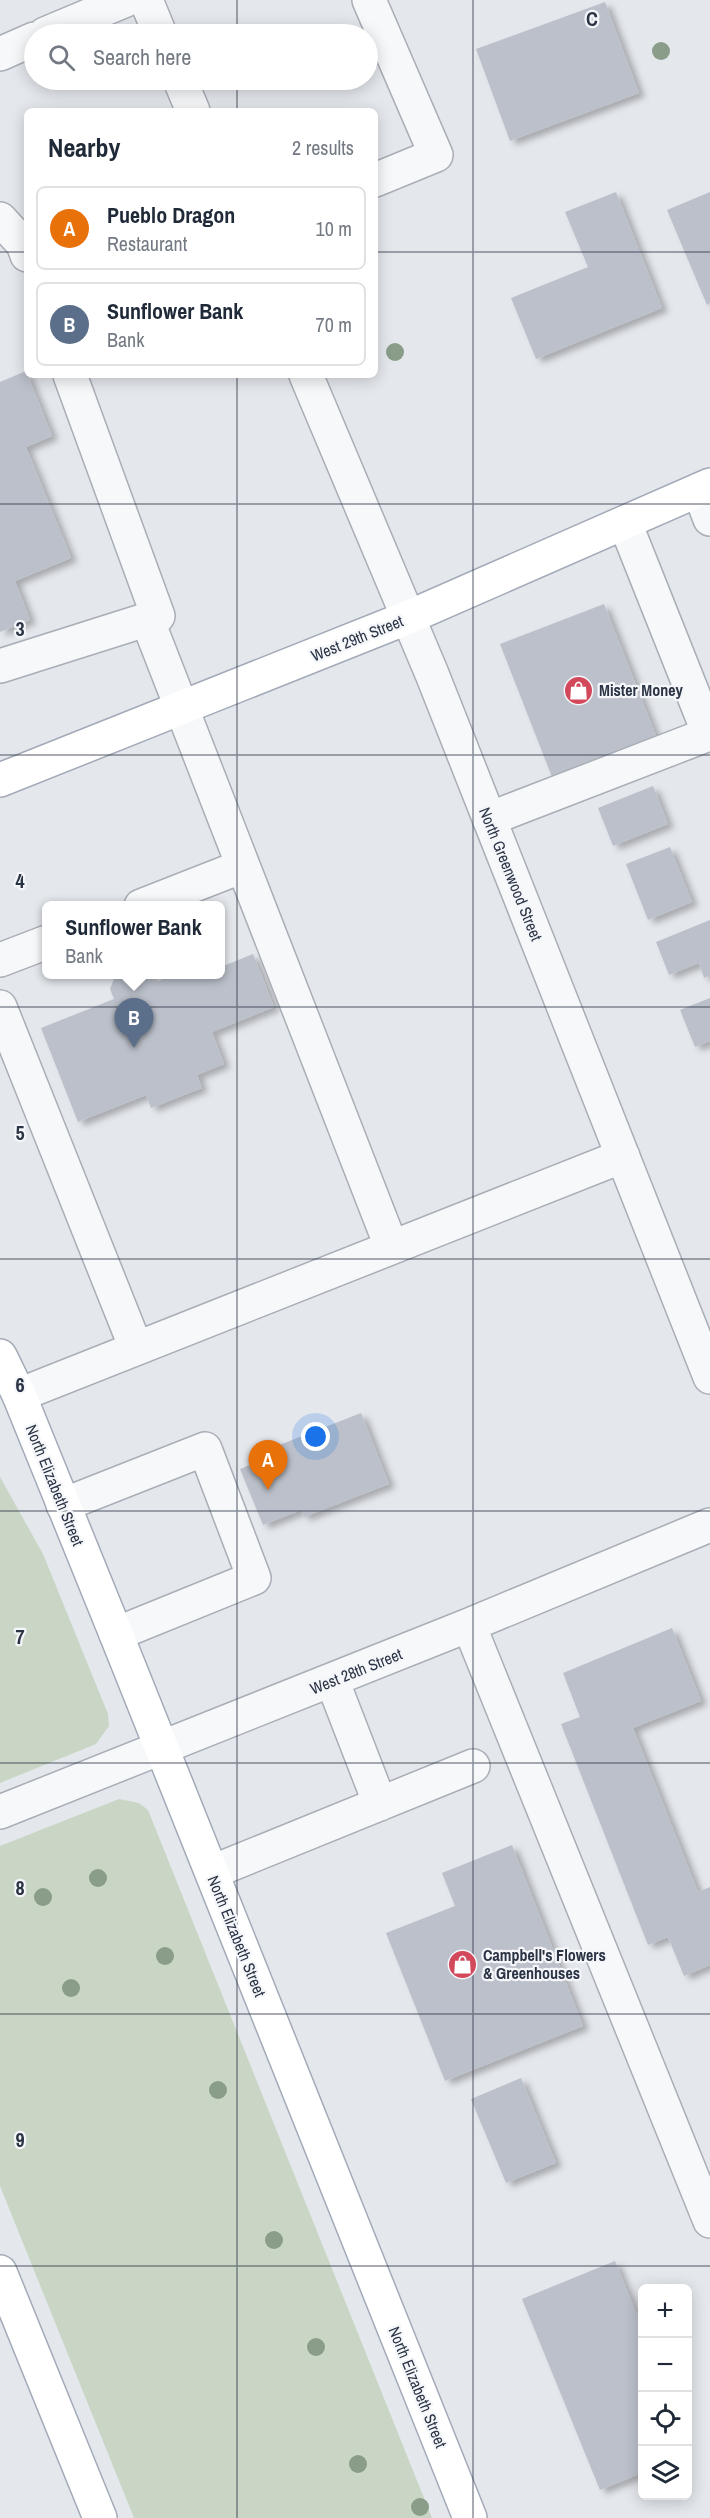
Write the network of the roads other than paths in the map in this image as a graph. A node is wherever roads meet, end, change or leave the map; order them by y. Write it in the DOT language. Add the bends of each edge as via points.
graph roads {
  1 [pos="126,0"];
  2 [pos="146,0"];
  3 [pos="369,0"];
  4 [pos="69,24"];
  5 [pos="156,24"];
  6 [pos="24,43"];
  7 [pos="0,54"];
  8 [pos="184,90"];
  9 [pos="192,108"];
  10 [pos="378,179"];
  11 [pos="0,219"];
  12 [pos="24,247"];
  13 [pos="71,378"];
  14 [pos="307,378"];
  15 [pos="706,498"];
  16 [pos="625,523"];
  17 [pos="409,617"];
  18 [pos="147,619"];
  19 [pos="0,666"];
  20 [pos="180,708"];
  21 [pos="0,780"];
  22 [pos="489,819"];
  23 [pos="243,866"];
  24 [pos="154,901"];
  25 [pos="42,944"];
  26 [pos="0,960"];
  27 [pos="0,1007"];
  28 [pos="623,1156"];
  29 [pos="391,1246"];
  30 [pos="136,1348"];
  31 [pos="2,1356"];
  32 [pos="710,1377"];
  33 [pos="19,1395"];
  34 [pos="63,1505"];
  35 [pos="710,1526"];
  36 [pos="469,1625"];
  37 [pos="116,1634"];
  38 [pos="332,1680"];
  39 [pos="162,1748"];
  40 [pos="472,1766"];
  41 [pos="380,1804"];
  42 [pos="0,1812"];
  43 [pos="212,1872"];
  44 [pos="710,2221"];
  45 [pos="0,2272"];
  46 [pos="100,2518"];
  47 [pos="470,2518"];
  1 -- 4 [label="street"];
  2 -- 5 [label="street"];
  3 -- 10 [label="street" via="436,154"];
  6 -- 7 [label="street"];
  8 -- 9 [label="street"];
  11 -- 12 [label="street"];
  13 -- 18 [label="street" via="158,616"];
  14 -- 17 [label="street, North Greenwood Street"];
  15 -- 16 [label="main road, West 29th Street"];
  16 -- 17 [label="main road, West 29th Street"];
  16 -- 22 [label="street" via="709,734"];
  17 -- 20 [label="main road, West 29th Street"];
  17 -- 22 [label="street, North Greenwood Street"];
  18 -- 19 [label="street"];
  18 -- 20 [label="street"];
  20 -- 21 [label="main road, West 29th Street"];
  20 -- 23 [label="street"];
  22 -- 28 [label="street, North Greenwood Street"];
  23 -- 24 [label="street"];
  23 -- 29 [label="street"];
  25 -- 26 [label="street"];
  27 -- 30 [label="street"];
  28 -- 29 [label="street"];
  28 -- 32 [label="street, North Greenwood Street"];
  29 -- 30 [label="street"];
  30 -- 33 [label="street"];
  31 -- 33 [label="main road, North Elizabeth Street"];
  33 -- 34 [label="main road, North Elizabeth Street"];
  34 -- 37 [label="main road, North Elizabeth Street"];
  34 -- 37 [label="street" via="205,1449 254,1578"];
  35 -- 36 [label="street, West 28th Street"];
  36 -- 38 [label="street, West 28th Street"];
  36 -- 44 [label="street"];
  37 -- 39 [label="main road, North Elizabeth Street"];
  38 -- 39 [label="street, West 28th Street"];
  38 -- 41 [label="street"];
  39 -- 42 [label="street, West 28th Street"];
  39 -- 43 [label="main road, North Elizabeth Street"];
  40 -- 41 [label="street"];
  41 -- 43 [label="street"];
  43 -- 47 [label="main road, North Elizabeth Street"];
  45 -- 46 [label="main road"];
}
